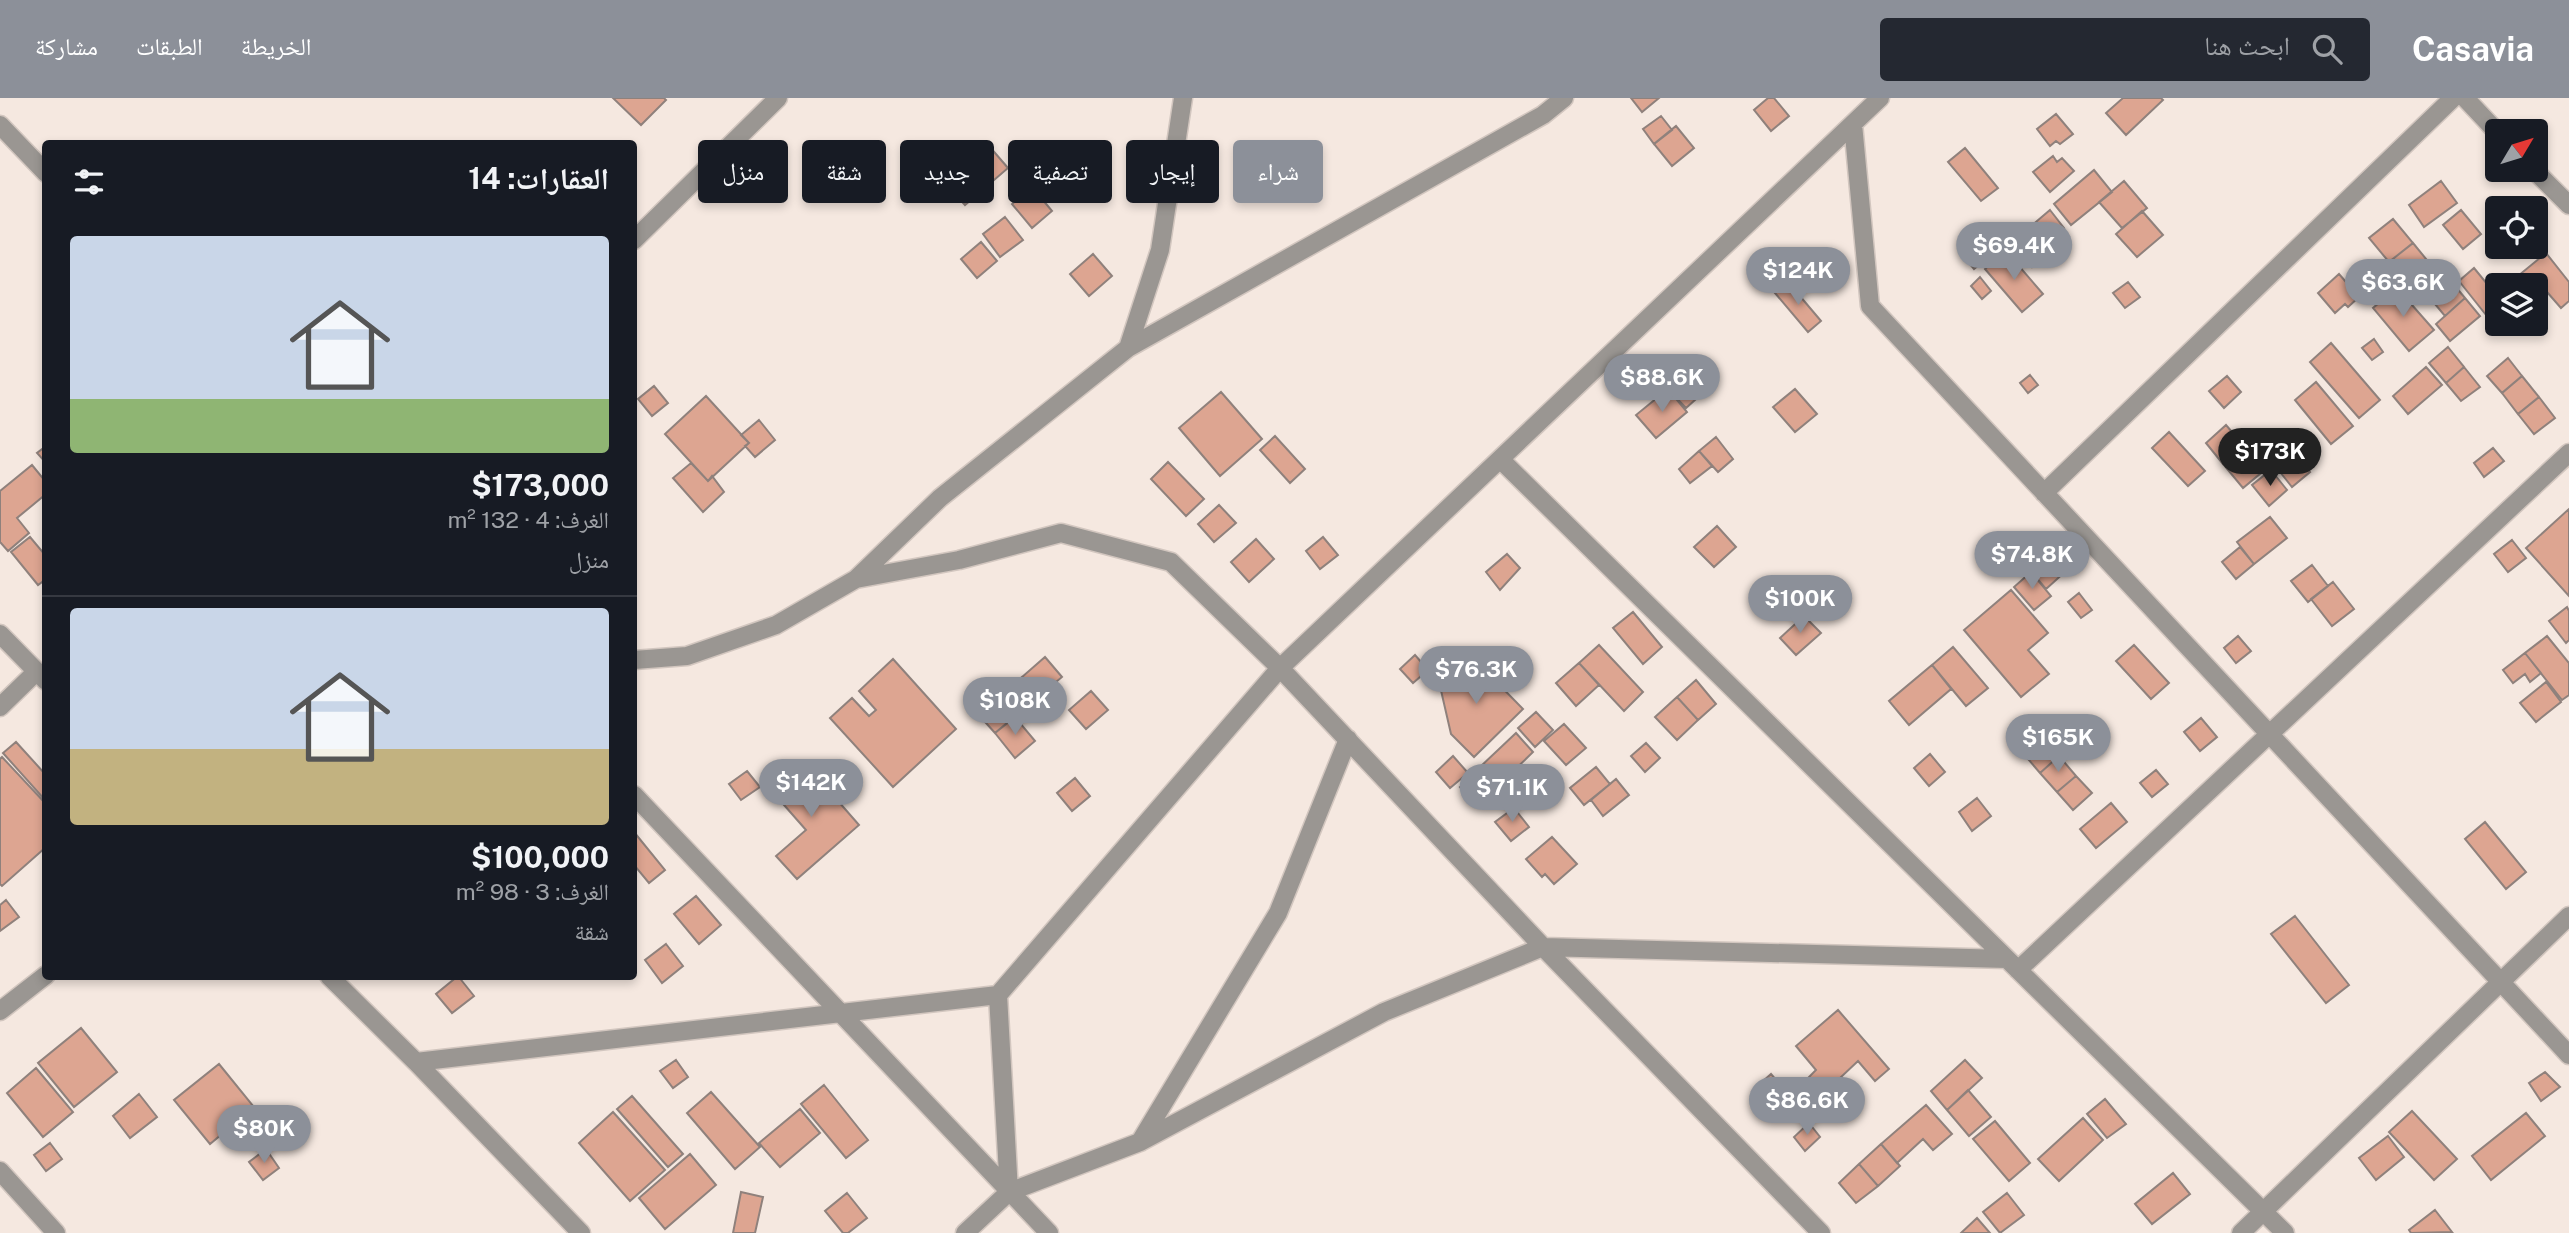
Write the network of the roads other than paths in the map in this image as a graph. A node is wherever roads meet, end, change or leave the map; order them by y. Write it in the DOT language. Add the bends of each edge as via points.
graph roads {
  1 [pos="778,98"];
  2 [pos="1182,98"];
  3 [pos="1564,98"];
  4 [pos="1880,98"];
  5 [pos="2453,98"];
  6 [pos="2465,98"];
  7 [pos="2485,119"];
  8 [pos="1853,124"];
  9 [pos="0,125"];
  10 [pos="42,169"];
  11 [pos="2546,182"];
  12 [pos="2569,205"];
  13 [pos="637,237"];
  14 [pos="1128,348"];
  15 [pos="2569,453"];
  16 [pos="1500,459"];
  17 [pos="2044,493"];
  18 [pos="856,579"];
  19 [pos="0,634"];
  20 [pos="637,660"];
  21 [pos="1280,668"];
  22 [pos="41,676"];
  23 [pos="0,707"];
  24 [pos="2269,735"];
  25 [pos="1348,739"];
  26 [pos="637,798"];
  27 [pos="2569,916"];
  28 [pos="1543,947"];
  29 [pos="2013,965"];
  30 [pos="42,978"];
  31 [pos="333,980"];
  32 [pos="2500,983"];
  33 [pos="998,995"];
  34 [pos="0,1011"];
  35 [pos="840,1013"];
  36 [pos="2569,1055"];
  37 [pos="416,1062"];
  38 [pos="1140,1142"];
  39 [pos="0,1171"];
  40 [pos="1009,1192"];
  41 [pos="2264,1212"];
  42 [pos="56,1233"];
  43 [pos="581,1233"];
  44 [pos="965,1233"];
  45 [pos="1049,1233"];
  46 [pos="1821,1233"];
  47 [pos="2241,1233"];
  48 [pos="2285,1233"];
  1 -- 13 [label="street"];
  2 -- 14 [label="street" via="1160,250"];
  3 -- 14 [label="street" via="1543,115"];
  4 -- 8 [label="street"];
  5 -- 17 [label="street"];
  6 -- 7 [label="street"];
  8 -- 16 [label="street"];
  8 -- 17 [label="street" via="1870,306"];
  9 -- 10 [label="street"];
  11 -- 12 [label="street"];
  14 -- 18 [label="street" via="940,498"];
  15 -- 24 [label="street"];
  16 -- 21 [label="street"];
  16 -- 29 [label="street"];
  17 -- 24 [label="street"];
  18 -- 20 [label="street" via="776,625 687,656"];
  18 -- 21 [label="street" via="960,560 1062,533 1171,562"];
  19 -- 22 [label="street"];
  21 -- 25 [label="street"];
  21 -- 33 [label="street"];
  22 -- 23 [label="street"];
  24 -- 29 [label="street"];
  24 -- 32 [label="street"];
  25 -- 28 [label="street"];
  25 -- 38 [label="street" via="1278,913"];
  26 -- 35 [label="street"];
  27 -- 32 [label="street"];
  28 -- 29 [label="street"];
  28 -- 38 [label="street" via="1384,1012"];
  28 -- 46 [label="street"];
  29 -- 41 [label="street"];
  30 -- 34 [label="street"];
  31 -- 37 [label="street"];
  32 -- 36 [label="street"];
  32 -- 41 [label="street"];
  33 -- 35 [label="street"];
  33 -- 40 [label="street"];
  35 -- 37 [label="street"];
  35 -- 40 [label="street"];
  37 -- 43 [label="street"];
  38 -- 40 [label="street"];
  39 -- 42 [label="street"];
  40 -- 44 [label="street"];
  40 -- 45 [label="street"];
  41 -- 47 [label="street"];
  41 -- 48 [label="street"];
}
